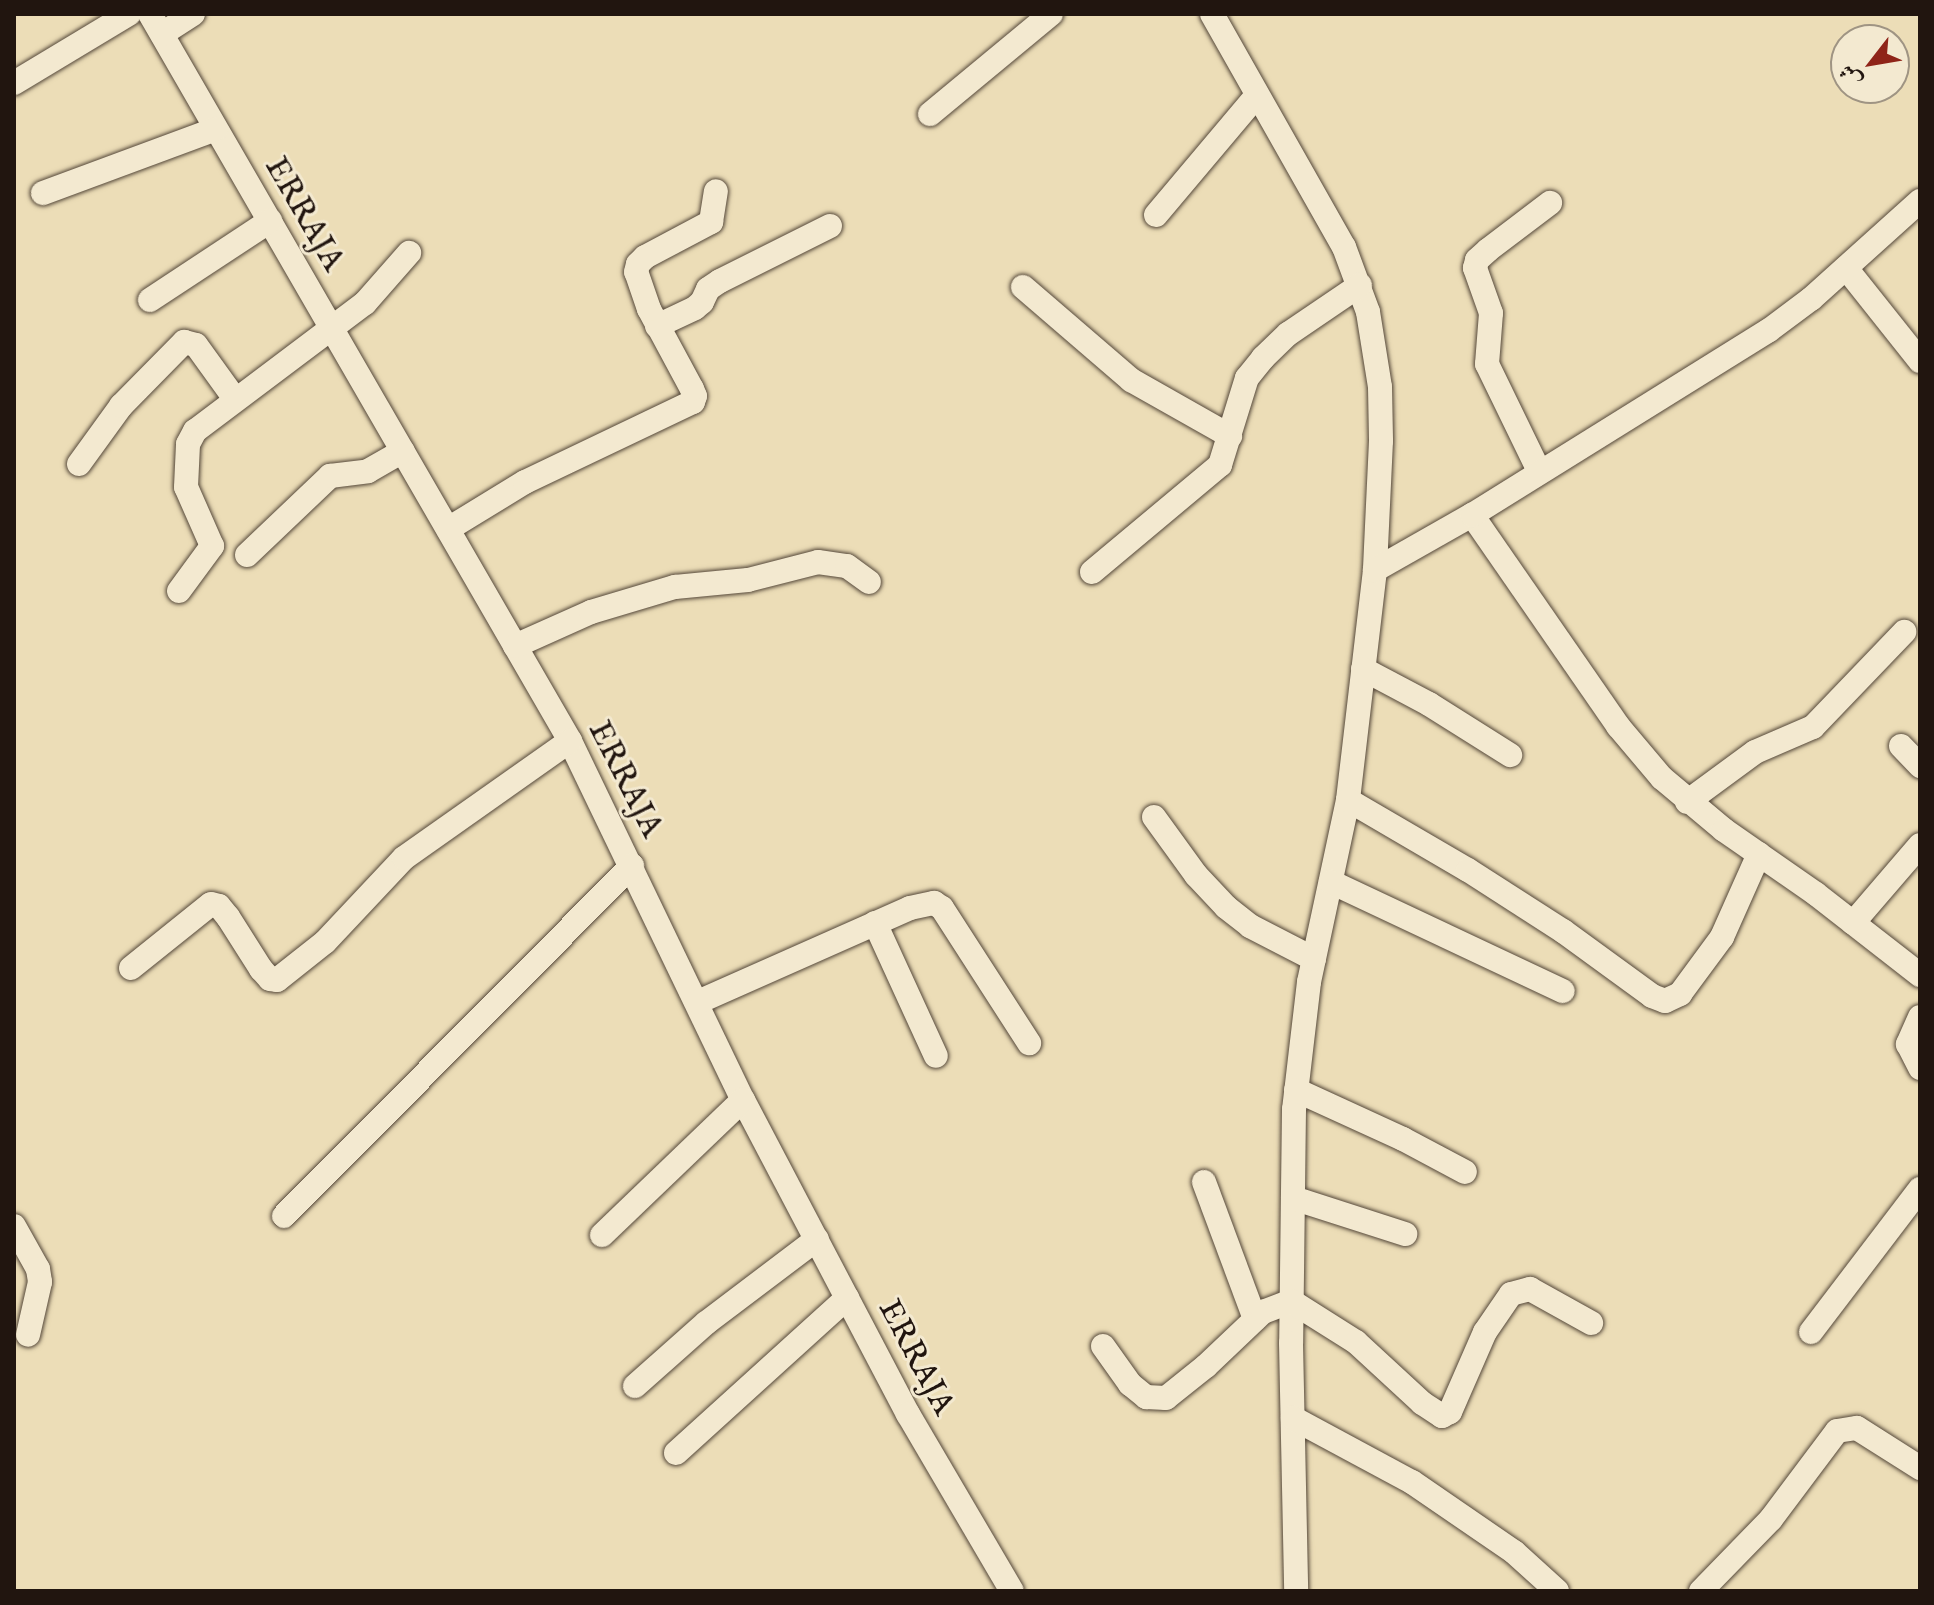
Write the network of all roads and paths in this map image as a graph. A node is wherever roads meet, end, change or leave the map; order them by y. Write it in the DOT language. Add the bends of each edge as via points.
graph roads {
  1 [pos="129,14"];
  2 [pos="193,14"];
  3 [pos="1051,14"];
  4 [pos="1212,14"];
  5 [pos="156,24"];
  6 [pos="14,83"];
  7 [pos="1257,95"];
  8 [pos="930,114"];
  9 [pos="216,129"];
  10 [pos="716,191"];
  11 [pos="43,193"];
  12 [pos="1920,201"];
  13 [pos="1550,203"];
  14 [pos="1156,215"];
  15 [pos="270,221"];
  16 [pos="830,226"];
  17 [pos="409,253"];
  18 [pos="1846,268"];
  19 [pos="1360,285"];
  20 [pos="1023,287"];
  21 [pos="150,300"];
  22 [pos="657,326"];
  23 [pos="332,328"];
  24 [pos="1920,361"];
  25 [pos="235,399"];
  26 [pos="1230,436"];
  27 [pos="403,451"];
  28 [pos="79,464"];
  29 [pos="1539,471"];
  30 [pos="1472,515"];
  31 [pos="448,529"];
  32 [pos="247,555"];
  33 [pos="1375,570"];
  34 [pos="1092,572"];
  35 [pos="869,582"];
  36 [pos="179,591"];
  37 [pos="1904,632"];
  38 [pos="515,646"];
  39 [pos="1363,669"];
  40 [pos="570,741"];
  41 [pos="1901,746"];
  42 [pos="1510,755"];
  43 [pos="1920,766"];
  44 [pos="1348,800"];
  45 [pos="1687,802"];
  46 [pos="1154,817"];
  47 [pos="1920,845"];
  48 [pos="1759,854"];
  49 [pos="632,865"];
  50 [pos="1331,882"];
  51 [pos="875,923"];
  52 [pos="1853,923"];
  53 [pos="1314,959"];
  54 [pos="131,968"];
  55 [pos="1920,975"];
  56 [pos="1563,991"];
  57 [pos="698,1002"];
  58 [pos="1920,1017"];
  59 [pos="1029,1043"];
  60 [pos="936,1056"];
  61 [pos="1920,1068"];
  62 [pos="1296,1090"];
  63 [pos="743,1100"];
  64 [pos="1465,1172"];
  65 [pos="1204,1182"];
  66 [pos="1920,1189"];
  67 [pos="1293,1198"];
  68 [pos="284,1216"];
  69 [pos="14,1226"];
  70 [pos="1405,1234"];
  71 [pos="602,1235"];
  72 [pos="817,1239"];
  73 [pos="847,1298"];
  74 [pos="1291,1301"];
  75 [pos="1255,1319"];
  76 [pos="1591,1323"];
  77 [pos="1811,1332"];
  78 [pos="28,1335"];
  79 [pos="1103,1346"];
  80 [pos="635,1386"];
  81 [pos="1293,1418"];
  82 [pos="676,1453"];
  83 [pos="1920,1468"];
  84 [pos="1012,1591"];
  85 [pos="1296,1591"];
  86 [pos="1557,1591"];
  87 [pos="1701,1591"];
  1 -- 6 [label="street"];
  2 -- 5 [label="street"];
  3 -- 8 [label="street"];
  4 -- 7 [label="street"];
  5 -- 9 [label="street, ERRAJA"];
  7 -- 14 [label="street"];
  7 -- 19 [label="street" via="1344,247"];
  9 -- 11 [label="street"];
  9 -- 15 [label="street, ERRAJA"];
  10 -- 22 [label="street" via="711,222 638,264 641,289"];
  12 -- 18 [label="street"];
  13 -- 29 [label="street" via="1488,250 1475,268 1491,313 1487,364"];
  15 -- 21 [label="street"];
  15 -- 23 [label="street, ERRAJA"];
  16 -- 22 [label="street" via="720,281 695,308"];
  17 -- 23 [label="street" via="365,303"];
  18 -- 24 [label="street"];
  18 -- 29 [label="street" via="1768,331"];
  19 -- 26 [label="street" via="1288,334 1263,358 1247,378"];
  19 -- 33 [label="street" via="1380,387"];
  20 -- 26 [label="street" via="1131,380"];
  22 -- 31 [label="street" via="692,389 693,402 525,482"];
  23 -- 25 [label="street"];
  23 -- 27 [label="street, ERRAJA"];
  25 -- 28 [label="street" via="196,345 184,342 121,406"];
  25 -- 36 [label="street" via="195,431 188,444 188,498 212,546"];
  26 -- 34 [label="street" via="1220,465"];
  27 -- 31 [label="street, ERRAJA"];
  27 -- 32 [label="street" via="368,471 330,476"];
  29 -- 30 [label="street"];
  30 -- 33 [label="street"];
  30 -- 45 [label="street" via="1618,726"];
  31 -- 38 [label="street, ERRAJA"];
  33 -- 39 [label="street"];
  35 -- 38 [label="street" via="847,566 818,562 740,581 675,587 591,612"];
  37 -- 45 [label="street" via="1813,727 1755,752"];
  38 -- 40 [label="street, ERRAJA"];
  39 -- 42 [label="street"];
  39 -- 44 [label="street"];
  40 -- 49 [label="street, ERRAJA"];
  40 -- 54 [label="street" via="404,858 325,942 277,980 261,969 228,917 211,904"];
  41 -- 43 [label="street"];
  44 -- 48 [label="street" via="1457,863 1665,1001 1680,994 1722,937"];
  44 -- 50 [label="street"];
  45 -- 48 [label="street"];
  46 -- 53 [label="street" via="1226,907 1250,926"];
  47 -- 52 [label="street"];
  48 -- 52 [label="street"];
  49 -- 57 [label="street, ERRAJA"];
  49 -- 68 [label="street"];
  50 -- 53 [label="street"];
  50 -- 56 [label="street"];
  51 -- 57 [label="street"];
  51 -- 59 [label="street" via="924,902 942,908"];
  51 -- 60 [label="street"];
  52 -- 55 [label="street"];
  53 -- 62 [label="street"];
  57 -- 63 [label="street, ERRAJA"];
  58 -- 61 [label="street" via="1908,1044"];
  62 -- 64 [label="street"];
  62 -- 67 [label="street"];
  63 -- 71 [label="street"];
  63 -- 72 [label="street, ERRAJA"];
  65 -- 75 [label="street"];
  66 -- 77 [label="street"];
  67 -- 70 [label="street"];
  67 -- 74 [label="street"];
  69 -- 78 [label="street" via="40,1282"];
  72 -- 73 [label="street, ERRAJA"];
  72 -- 80 [label="street" via="727,1306"];
  73 -- 82 [label="street"];
  73 -- 84 [label="street, ERRAJA" via="942,1475"];
  74 -- 75 [label="street"];
  74 -- 76 [label="street" via="1356,1342 1442,1416 1450,1412 1485,1332 1511,1294 1530,1289"];
  74 -- 81 [label="street"];
  75 -- 79 [label="street" via="1206,1366 1156,1400 1130,1384"];
  81 -- 85 [label="street"];
  81 -- 86 [label="street" via="1412,1482 1514,1552"];
  83 -- 87 [label="street" via="1857,1428 1837,1431 1771,1519"];
}
